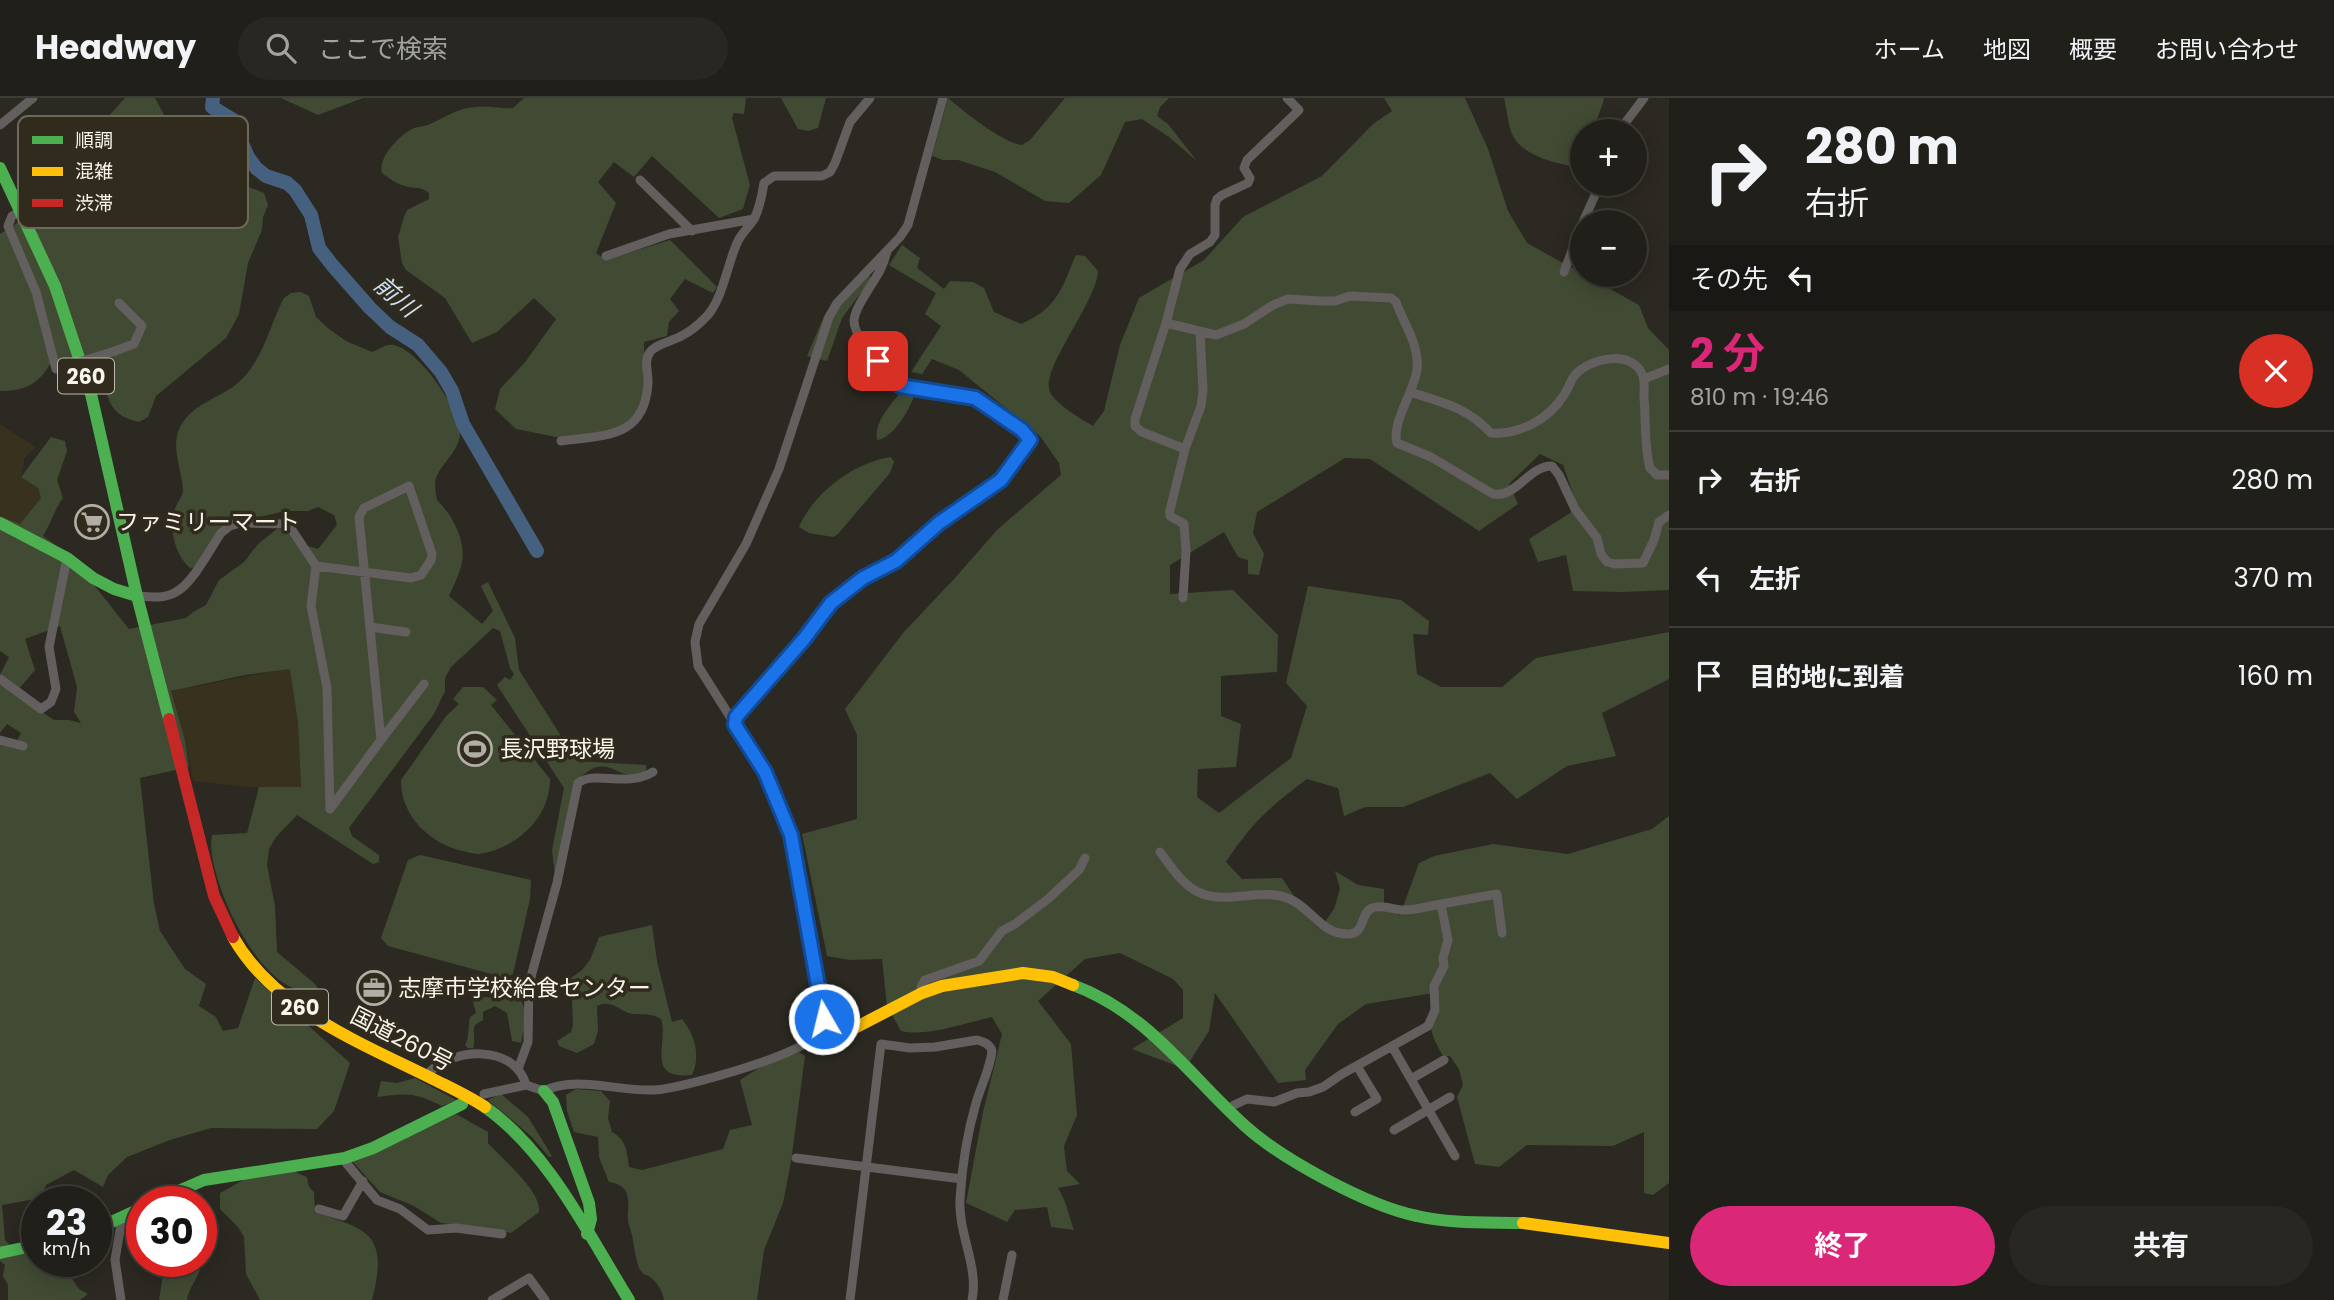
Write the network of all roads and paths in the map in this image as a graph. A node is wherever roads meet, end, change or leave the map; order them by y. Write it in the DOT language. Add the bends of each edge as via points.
graph roads {
  1 [pos="33,98"];
  2 [pos="870,98"];
  3 [pos="943,98"];
  4 [pos="1287,98"];
  5 [pos="1644,98"];
  6 [pos="1628,119"];
  7 [pos="0,125"];
  8 [pos="0,168"];
  9 [pos="640,180"];
  10 [pos="18,203"];
  11 [pos="18,213"];
  12 [pos="754,219"];
  13 [pos="29,228"];
  14 [pos="692,230"];
  15 [pos="888,250"];
  16 [pos="606,256"];
  17 [pos="1570,256"];
  18 [pos="1564,272"];
  19 [pos="119,303"];
  20 [pos="1166,323"];
  21 [pos="1200,332"];
  22 [pos="1669,369"];
  23 [pos="1644,379"];
  24 [pos="1410,393"];
  25 [pos="561,441"];
  26 [pos="1185,449"];
  27 [pos="1669,475"];
  28 [pos="1669,515"];
  29 [pos="0,523"];
  30 [pos="67,558"];
  31 [pos="316,566"];
  32 [pos="366,573"];
  33 [pos="137,596"];
  34 [pos="1183,598"];
  35 [pos="370,627"];
  36 [pos="407,632"];
  37 [pos="0,679"];
  38 [pos="424,684"];
  39 [pos="735,725"];
  40 [pos="0,740"];
  41 [pos="381,740"];
  42 [pos="23,746"];
  43 [pos="653,772"];
  44 [pos="1160,852"];
  45 [pos="1085,858"];
  46 [pos="1441,904"];
  47 [pos="1503,933"];
  48 [pos="922,993"];
  49 [pos="817,1035"];
  50 [pos="1393,1048"];
  51 [pos="1444,1059"];
  52 [pos="1357,1066"];
  53 [pos="518,1069"];
  54 [pos="426,1076"];
  55 [pos="1411,1079"];
  56 [pos="526,1085"];
  57 [pos="544,1091"];
  58 [pos="484,1094"];
  59 [pos="1450,1097"];
  60 [pos="462,1104"];
  61 [pos="1229,1110"];
  62 [pos="1429,1110"];
  63 [pos="1356,1112"];
  64 [pos="1394,1130"];
  65 [pos="1455,1156"];
  66 [pos="342,1158"];
  67 [pos="796,1158"];
  68 [pos="866,1167"];
  69 [pos="962,1180"];
  70 [pos="363,1181"];
  71 [pos="190,1186"];
  72 [pos="319,1209"];
  73 [pos="126,1216"];
  74 [pos="122,1218"];
  75 [pos="112,1222"];
  76 [pos="502,1234"];
  77 [pos="587,1234"];
  78 [pos="1669,1243"];
  79 [pos="21,1248"];
  80 [pos="0,1253"];
  81 [pos="1012,1255"];
  82 [pos="497,1299"];
  83 [pos="121,1300"];
  84 [pos="545,1300"];
  85 [pos="629,1300"];
  86 [pos="850,1300"];
  87 [pos="972,1300"];
  88 [pos="1003,1300"];
  1 -- 7 [label="street"];
  2 -- 12 [label="street" via="850,122 830,172 774,176 764,183"];
  3 -- 15 [label="street" via="911,215"];
  4 -- 20 [label="street" via="1299,110 1248,160 1244,168 1248,183 1217,199 1215,235 1185,260"];
  5 -- 6 [label="street"];
  8 -- 10 [label="main road, 260"];
  9 -- 14 [label="street"];
  11 -- 19 [label="street, bridge" via="8,226 37,292 56,369 134,344 142,326"];
  12 -- 14 [label="street"];
  12 -- 25 [label="street" via="738,240 708,317 682,337 650,352 648,388 633,424 617,433"];
  13 -- 33 [label="main road, 260" via="78,348"];
  14 -- 16 [label="street"];
  15 -- 39 [label="street" via="829,317 792,434 758,518 699,624 695,642 698,666"];
  15 -- 39 [label="street" via="854,319 861,340 900,386 975,398 1022,430 1030,443 1001,480 939,523 896,561 863,578 831,603 736,717"];
  17 -- 18 [label="street"];
  20 -- 21 [label="street"];
  20 -- 26 [label="street" via="1136,426"];
  21 -- 24 [label="street" via="1227,332 1288,299 1391,298 1416,350 1417,369"];
  21 -- 26 [label="street" via="1201,406"];
  22 -- 23 [label="street"];
  23 -- 24 [label="street" via="1634,363 1624,359 1593,363 1576,373 1554,408 1504,434 1491,433 1457,407"];
  23 -- 27 [label="street" via="1648,464 1657,475"];
  24 -- 28 [label="street" via="1397,427 1397,443 1499,495 1543,466 1552,466 1597,538 1606,562 1643,563 1659,522"];
  26 -- 34 [label="street" via="1170,516 1184,524"];
  29 -- 30 [label="main road"];
  30 -- 33 [label="main road" via="93,578"];
  30 -- 37 [label="street" via="49,647 56,680 51,702 41,709"];
  31 -- 32 [label="street"];
  31 -- 33 [label="street" via="290,527 277,522 240,523 221,533 189,581 176,592"];
  31 -- 41 [label="street" via="311,606 327,688 330,809"];
  32 -- 32 [label="street" via="411,578 421,575 430,560 431,547 409,486 360,512"];
  32 -- 35 [label="street"];
  33 -- 54 [label="main road, 国道260号 / 260" via="214,896 240,951 288,1000"];
  35 -- 36 [label="street"];
  35 -- 41 [label="street"];
  38 -- 41 [label="street"];
  39 -- 49 [label="street" via="765,772 791,835 824,1011"];
  40 -- 42 [label="street"];
  43 -- 53 [label="street" via="632,780 590,778 578,783 529,986 528,1042"];
  44 -- 46 [label="street" via="1197,892 1221,898 1264,894 1290,899 1335,932 1354,933 1374,907 1411,910"];
  45 -- 48 [label="street" via="1079,870 1048,899 1002,930 979,961 925,981"];
  46 -- 47 [label="street" via="1497,894"];
  46 -- 50 [label="street" via="1448,940 1444,966 1434,986 1433,1015 1428,1026"];
  48 -- 49 [label="main road" via="847,1032 827,1039"];
  48 -- 61 [label="main road" via="964,981 1023,973 1067,981 1139,1022"];
  49 -- 57 [label="street" via="797,1048 689,1085 652,1090 561,1085"];
  50 -- 52 [label="street"];
  50 -- 55 [label="street"];
  51 -- 55 [label="street"];
  52 -- 61 [label="street" via="1309,1093 1272,1103 1247,1099"];
  52 -- 63 [label="street" via="1377,1100"];
  53 -- 54 [label="street" via="481,1054 440,1062"];
  53 -- 56 [label="street"];
  54 -- 77 [label="main road, 国道260号 / 260" via="505,1121 550,1173"];
  55 -- 62 [label="street"];
  56 -- 57 [label="street"];
  56 -- 58 [label="street"];
  57 -- 77 [label="main road" via="553,1102 589,1203 592,1227"];
  59 -- 62 [label="street"];
  60 -- 66 [label="main road" via="373,1148"];
  61 -- 78 [label="main road" via="1269,1145 1301,1165 1360,1196 1414,1216 1536,1224"];
  62 -- 64 [label="street"];
  62 -- 65 [label="street"];
  66 -- 70 [label="street"];
  66 -- 71 [label="main road"];
  67 -- 68 [label="street"];
  68 -- 69 [label="street"];
  68 -- 69 [label="street" via="881,1044 935,1047 977,1040 990,1047 991,1057 973,1114"];
  68 -- 86 [label="street"];
  69 -- 87 [label="street" via="961,1216 972,1268"];
  70 -- 72 [label="street" via="344,1216"];
  70 -- 76 [label="street" via="377,1199 428,1230 456,1228"];
  73 -- 74 [label="main road"];
  74 -- 75 [label="main road"];
  74 -- 83 [label="street" via="115,1260"];
  77 -- 85 [label="main road, 国道260号 / 260"];
  79 -- 80 [label="main road"];
  81 -- 88 [label="street"];
  82 -- 84 [label="street" via="529,1278"];
}
